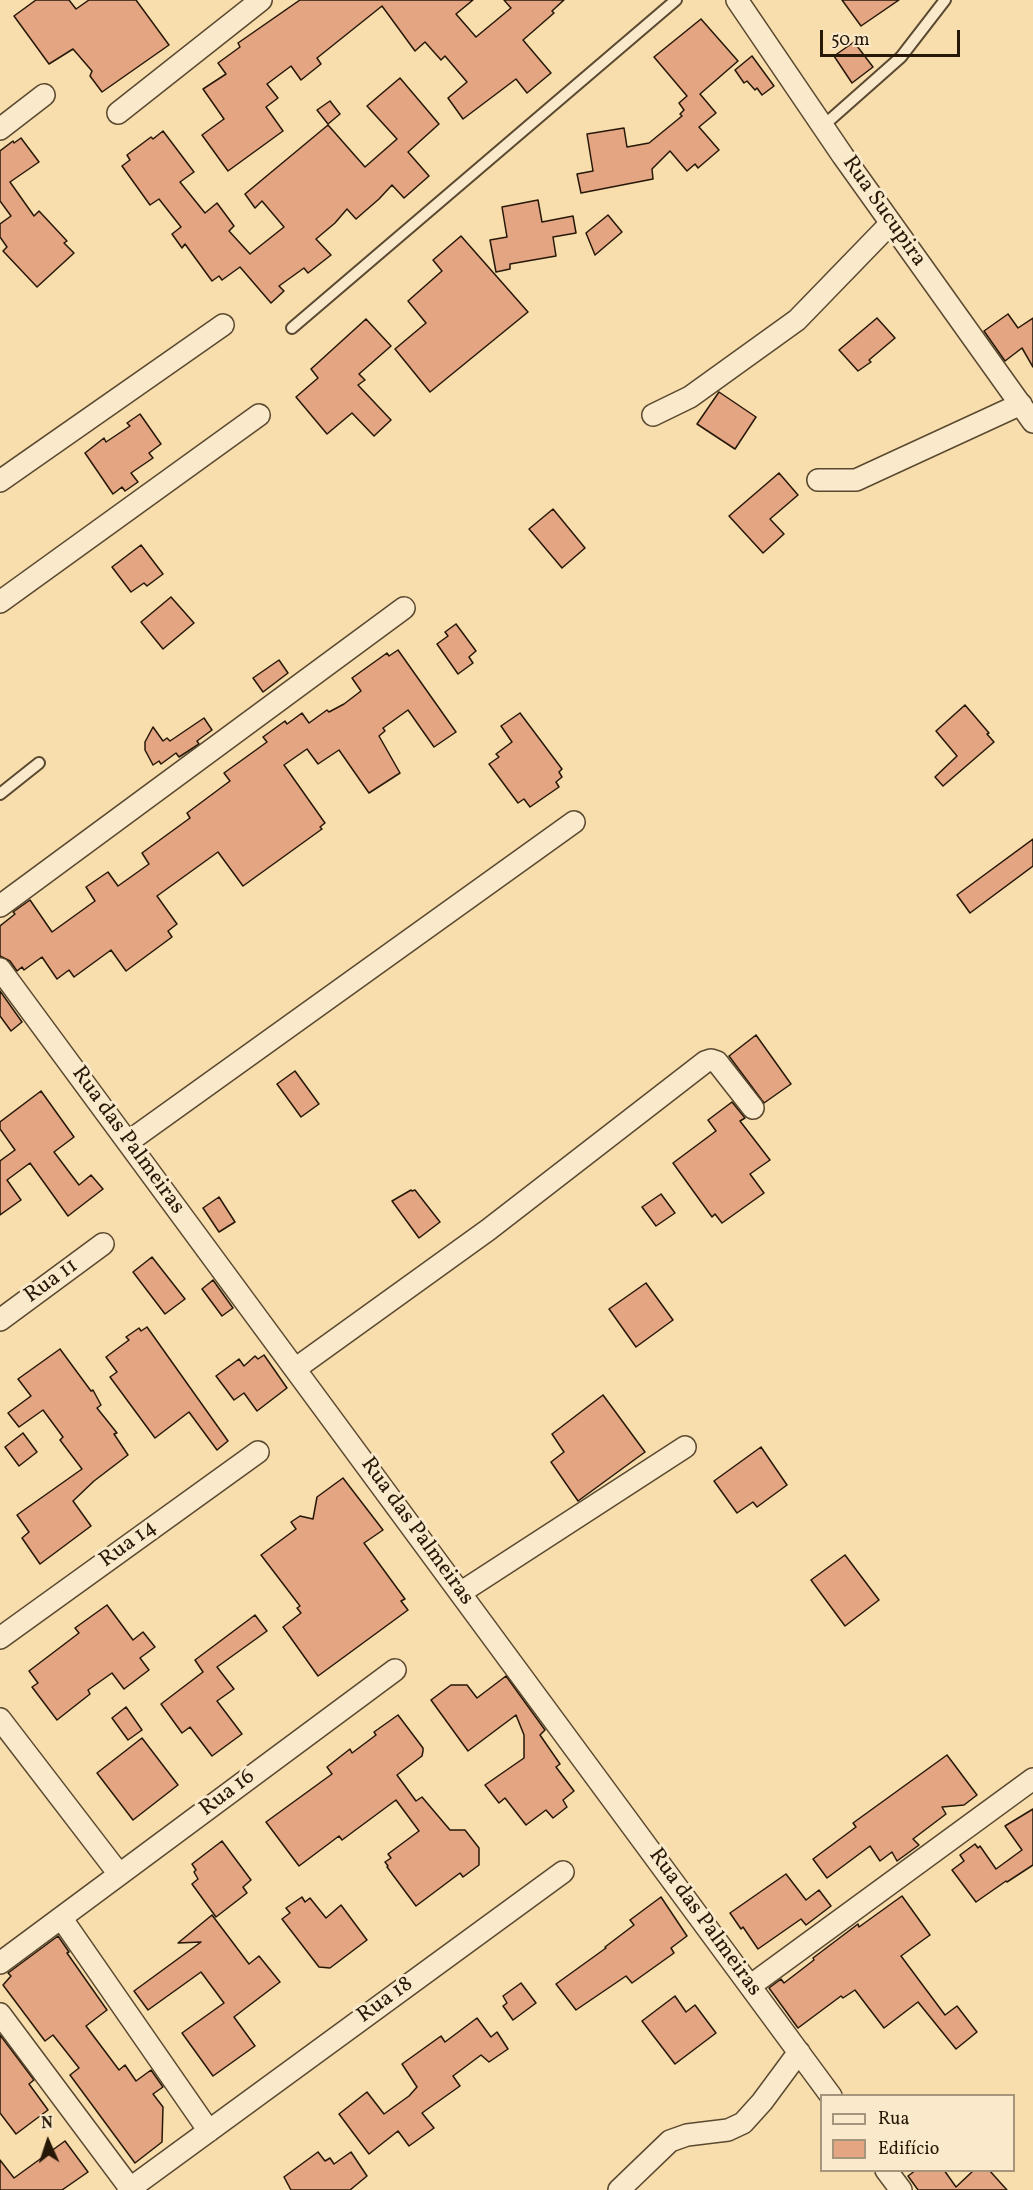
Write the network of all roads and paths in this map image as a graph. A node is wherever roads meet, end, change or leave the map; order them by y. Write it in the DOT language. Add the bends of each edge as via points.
graph roads {
  1 [pos="261,0"];
  2 [pos="676,0"];
  3 [pos="736,0"];
  4 [pos="945,0"];
  5 [pos="44,95"];
  6 [pos="118,113"];
  7 [pos="823,126"];
  8 [pos="0,129"];
  9 [pos="891,223"];
  10 [pos="223,325"];
  11 [pos="292,328"];
  12 [pos="1021,404"];
  13 [pos="259,415"];
  14 [pos="653,415"];
  15 [pos="1033,422"];
  16 [pos="818,480"];
  17 [pos="0,481"];
  18 [pos="0,602"];
  19 [pos="404,608"];
  20 [pos="39,763"];
  21 [pos="0,794"];
  22 [pos="574,822"];
  23 [pos="0,906"];
  24 [pos="0,969"];
  25 [pos="753,1108"];
  26 [pos="128,1142"];
  27 [pos="103,1244"];
  28 [pos="0,1320"];
  29 [pos="295,1369"];
  30 [pos="685,1447"];
  31 [pos="258,1452"];
  32 [pos="460,1593"];
  33 [pos="0,1638"];
  34 [pos="394,1670"];
  35 [pos="0,1719"];
  36 [pos="1033,1779"];
  37 [pos="563,1872"];
  38 [pos="119,1874"];
  39 [pos="62,1919"];
  40 [pos="0,1963"];
  41 [pos="750,1986"];
  42 [pos="0,2014"];
  43 [pos="799,2052"];
  44 [pos="830,2094"];
  45 [pos="209,2131"];
  46 [pos="888,2172"];
  47 [pos="129,2189"];
  48 [pos="619,2190"];
  49 [pos="901,2190"];
  1 -- 6 [label="street"];
  2 -- 11 [label="lane"];
  3 -- 7 [label="street, Rua Sucupira"];
  4 -- 7 [label="lane" via="902,57"];
  5 -- 8 [label="street"];
  7 -- 9 [label="street, Rua Sucupira"];
  9 -- 12 [label="street, Rua Sucupira"];
  9 -- 14 [label="street" via="796,320 690,397"];
  10 -- 17 [label="street"];
  12 -- 15 [label="street, Rua Sucupira"];
  12 -- 16 [label="street" via="865,477"];
  13 -- 18 [label="street"];
  19 -- 23 [label="street"];
  20 -- 21 [label="lane"];
  22 -- 26 [label="street"];
  24 -- 26 [label="street, Rua das Palmeiras"];
  25 -- 29 [label="street" via="717,1062 705,1062 488,1230"];
  26 -- 29 [label="street, Rua das Palmeiras"];
  27 -- 28 [label="street, Rua 11"];
  29 -- 32 [label="street, Rua das Palmeiras"];
  30 -- 32 [label="street"];
  31 -- 33 [label="street, Rua 14"];
  32 -- 41 [label="street, Rua das Palmeiras"];
  34 -- 38 [label="street, Rua 16"];
  35 -- 38 [label="street"];
  36 -- 41 [label="street"];
  37 -- 45 [label="street, Rua 18"];
  38 -- 39 [label="street, Rua 16"];
  39 -- 40 [label="street, Rua 16"];
  39 -- 45 [label="street"];
  41 -- 43 [label="street, Rua das Palmeiras"];
  42 -- 47 [label="street"];
  43 -- 44 [label="street, Rua das Palmeiras"];
  43 -- 48 [label="street" via="743,2123 728,2130 670,2141"];
  45 -- 47 [label="street, Rua 18"];
  46 -- 49 [label="street"];
}
